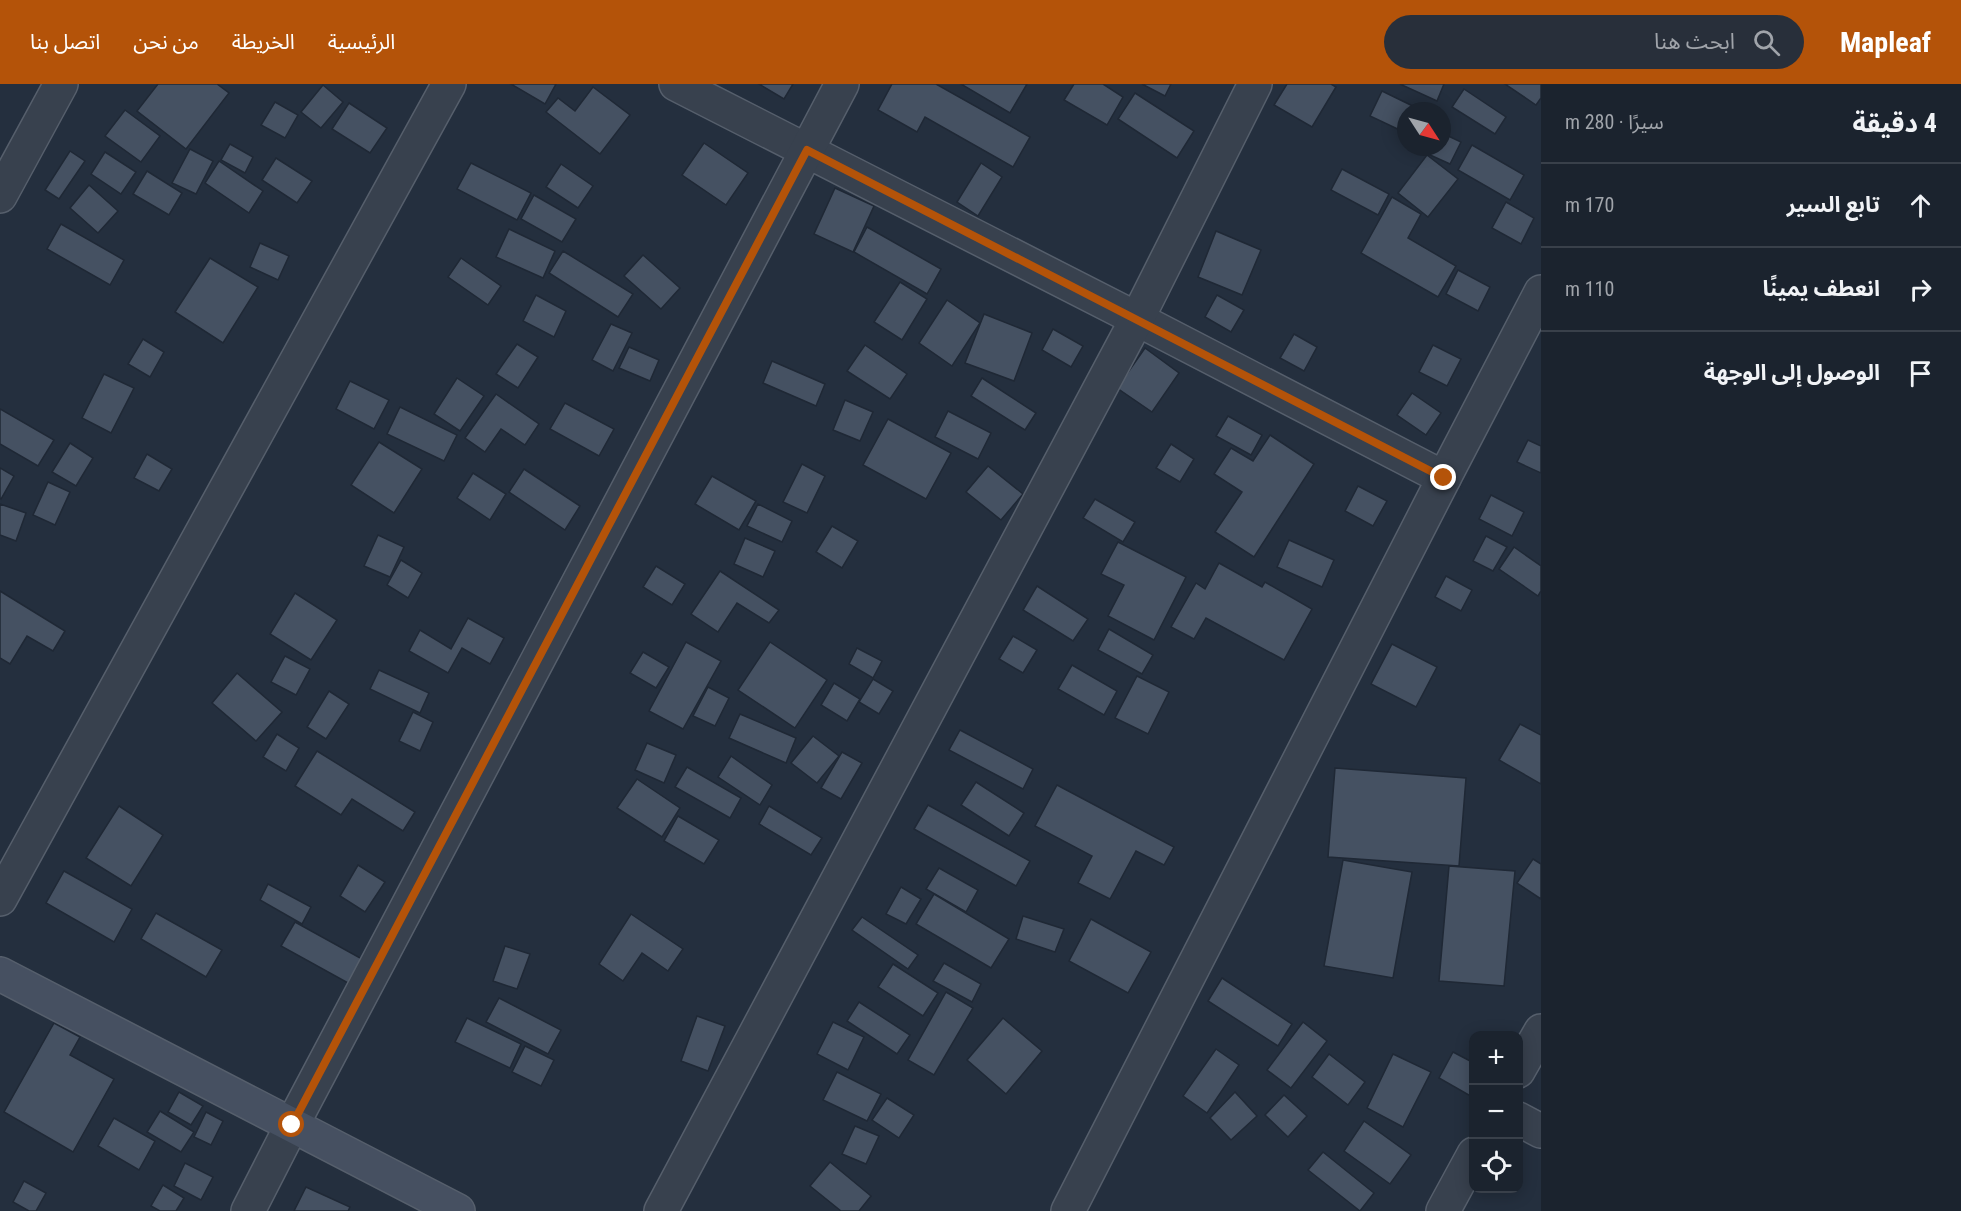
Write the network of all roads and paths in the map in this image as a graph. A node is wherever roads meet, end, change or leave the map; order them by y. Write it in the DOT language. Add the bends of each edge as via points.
graph roads {
  1 [pos="60,84"];
  2 [pos="449,84"];
  3 [pos="676,84"];
  4 [pos="842,84"];
  5 [pos="1255,84"];
  6 [pos="807,150"];
  7 [pos="0,196"];
  8 [pos="1541,292"];
  9 [pos="1137,319"];
  10 [pos="1444,478"];
  11 [pos="0,899"];
  12 [pos="0,974"];
  13 [pos="1541,1031"];
  14 [pos="1523,1062"];
  15 [pos="1523,1122"];
  16 [pos="292,1125"];
  17 [pos="1541,1131"];
  18 [pos="1469,1162"];
  19 [pos="248,1211"];
  20 [pos="458,1211"];
  21 [pos="661,1211"];
  22 [pos="1068,1211"];
  23 [pos="1443,1211"];
  1 -- 7 [label="street"];
  2 -- 11 [label="street"];
  3 -- 6 [label="street"];
  4 -- 6 [label="street"];
  5 -- 9 [label="street"];
  6 -- 9 [label="street"];
  6 -- 16 [label="street"];
  8 -- 10 [label="street"];
  9 -- 10 [label="street"];
  9 -- 21 [label="street"];
  10 -- 22 [label="street"];
  12 -- 16 [label="street"];
  13 -- 14 [label="street"];
  15 -- 17 [label="street"];
  16 -- 19 [label="street"];
  16 -- 20 [label="street"];
  18 -- 23 [label="street"];
}
